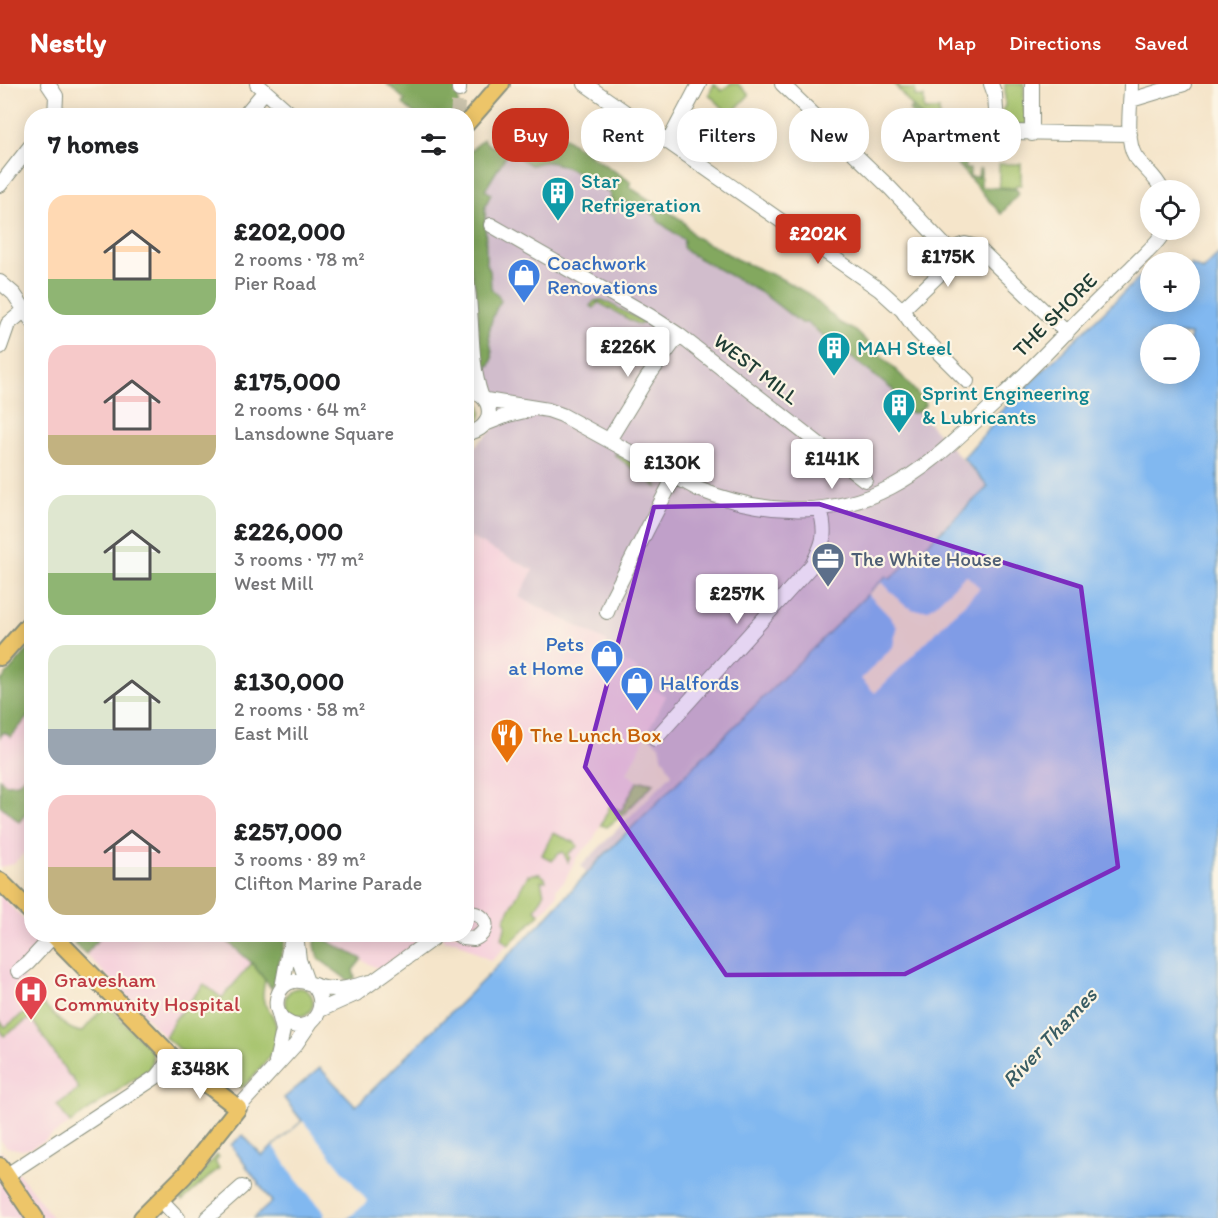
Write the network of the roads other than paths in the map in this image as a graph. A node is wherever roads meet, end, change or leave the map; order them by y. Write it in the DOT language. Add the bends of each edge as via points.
graph roads {
  1 [pos="48,84"];
  2 [pos="585,84"];
  3 [pos="699,84"];
  4 [pos="782,84"];
  5 [pos="991,84"];
  6 [pos="1032,84"];
  7 [pos="1131,84"];
  8 [pos="1184,84"];
  9 [pos="496,86"];
  10 [pos="261,88"];
  11 [pos="1131,100"];
  12 [pos="55,108"];
  13 [pos="249,108"];
  14 [pos="284,108"];
  15 [pos="474,110"];
  16 [pos="1032,134"];
  17 [pos="1130,134"];
  18 [pos="672,144"];
  19 [pos="24,154"];
  20 [pos="1156,180"];
  21 [pos="0,185"];
  22 [pos="491,225"];
  23 [pos="1157,240"];
  24 [pos="950,250"];
  25 [pos="0,282"];
  26 [pos="24,310"];
  27 [pos="902,310"];
  28 [pos="24,318"];
  29 [pos="1067,333"];
  30 [pos="679,335"];
  31 [pos="0,347"];
  32 [pos="474,360"];
  33 [pos="968,381"];
  34 [pos="474,393"];
  35 [pos="483,397"];
  36 [pos="537,409"];
  37 [pos="483,426"];
  38 [pos="474,430"];
  39 [pos="474,437"];
  40 [pos="609,440"];
  41 [pos="674,477"];
  42 [pos="865,480"];
  43 [pos="820,509"];
  44 [pos="608,612"];
  45 [pos="24,630"];
  46 [pos="0,657"];
  47 [pos="655,739"];
  48 [pos="0,881"];
  49 [pos="24,905"];
  50 [pos="474,913"];
  51 [pos="474,939"];
  52 [pos="46,942"];
  53 [pos="59,942"];
  54 [pos="292,942"];
  55 [pos="296,942"];
  56 [pos="428,942"];
  57 [pos="18,971"];
  58 [pos="370,982"];
  59 [pos="310,984"];
  60 [pos="282,988"];
  61 [pos="279,1014"];
  62 [pos="316,1016"];
  63 [pos="172,1057"];
  64 [pos="273,1070"];
  65 [pos="238,1108"];
  66 [pos="3,1171"];
  67 [pos="242,1187"];
  68 [pos="161,1200"];
  69 [pos="35,1218"];
  70 [pos="142,1218"];
  71 [pos="178,1218"];
  72 [pos="207,1218"];
  1 -- 12 [label="street" via="56,96"];
  2 -- 18 [label="street"];
  3 -- 18 [label="street" via="672,135"];
  4 -- 24 [label="street"];
  5 -- 16 [label="street" via="999,128"];
  6 -- 16 [label="street"];
  7 -- 11 [label="street"];
  8 -- 11 [label="street"];
  9 -- 15 [label="main road"];
  10 -- 13 [label="street"];
  10 -- 14 [label="street"];
  11 -- 17 [label="street"];
  16 -- 17 [label="street"];
  17 -- 20 [label="street" via="1135,155"];
  18 -- 27 [label="street" via="880,290"];
  19 -- 21 [label="street"];
  22 -- 30 [label="street, WEST MILL"];
  23 -- 29 [label="street, THE SHORE"];
  24 -- 27 [label="street" via="947,267"];
  24 -- 29 [label="street" via="965,244 977,247"];
  25 -- 26 [label="street"];
  27 -- 33 [label="street" via="917,331"];
  28 -- 31 [label="street" via="8,324"];
  29 -- 43 [label="street, THE SHORE" via="940,454 890,488"];
  30 -- 40 [label="street, WEST MILL"];
  30 -- 42 [label="street, WEST MILL"];
  32 -- 35 [label="street"];
  34 -- 35 [label="street, THE SHORE"];
  35 -- 36 [label="street, THE SHORE"];
  35 -- 37 [label="street" via="489,413"];
  36 -- 37 [label="street"];
  36 -- 40 [label="street, THE SHORE" via="562,415"];
  37 -- 38 [label="street"];
  37 -- 39 [label="street"];
  40 -- 41 [label="street, THE SHORE"];
  41 -- 43 [label="street, THE SHORE" via="741,504 775,510"];
  41 -- 44 [label="street"];
  43 -- 47 [label="street" via="825,535 812,565"];
  45 -- 46 [label="main road"];
  48 -- 49 [label="main road"];
  50 -- 51 [label="street" via="483,917 486,925 484,932"];
  52 -- 57 [label="street"];
  53 -- 63 [label="main road"];
  54 -- 60 [label="street"];
  55 -- 59 [label="street"];
  56 -- 58 [label="street"];
  58 -- 59 [label="street" via="338,989"];
  58 -- 62 [label="street"];
  59 -- 60 [label="street" via="294,981"];
  59 -- 62 [label="street" via="320,996"];
  60 -- 61 [label="street" via="276,1001"];
  61 -- 62 [label="street" via="290,1024 305,1025"];
  61 -- 64 [label="street" via="283,1030"];
  62 -- 64 [label="street"];
  63 -- 65 [label="main road"];
  63 -- 66 [label="street" via="156,1077"];
  64 -- 65 [label="street"];
  65 -- 68 [label="main road"];
  66 -- 69 [label="main road"];
  67 -- 72 [label="street"];
  68 -- 70 [label="main road"];
  68 -- 71 [label="street"];
}
